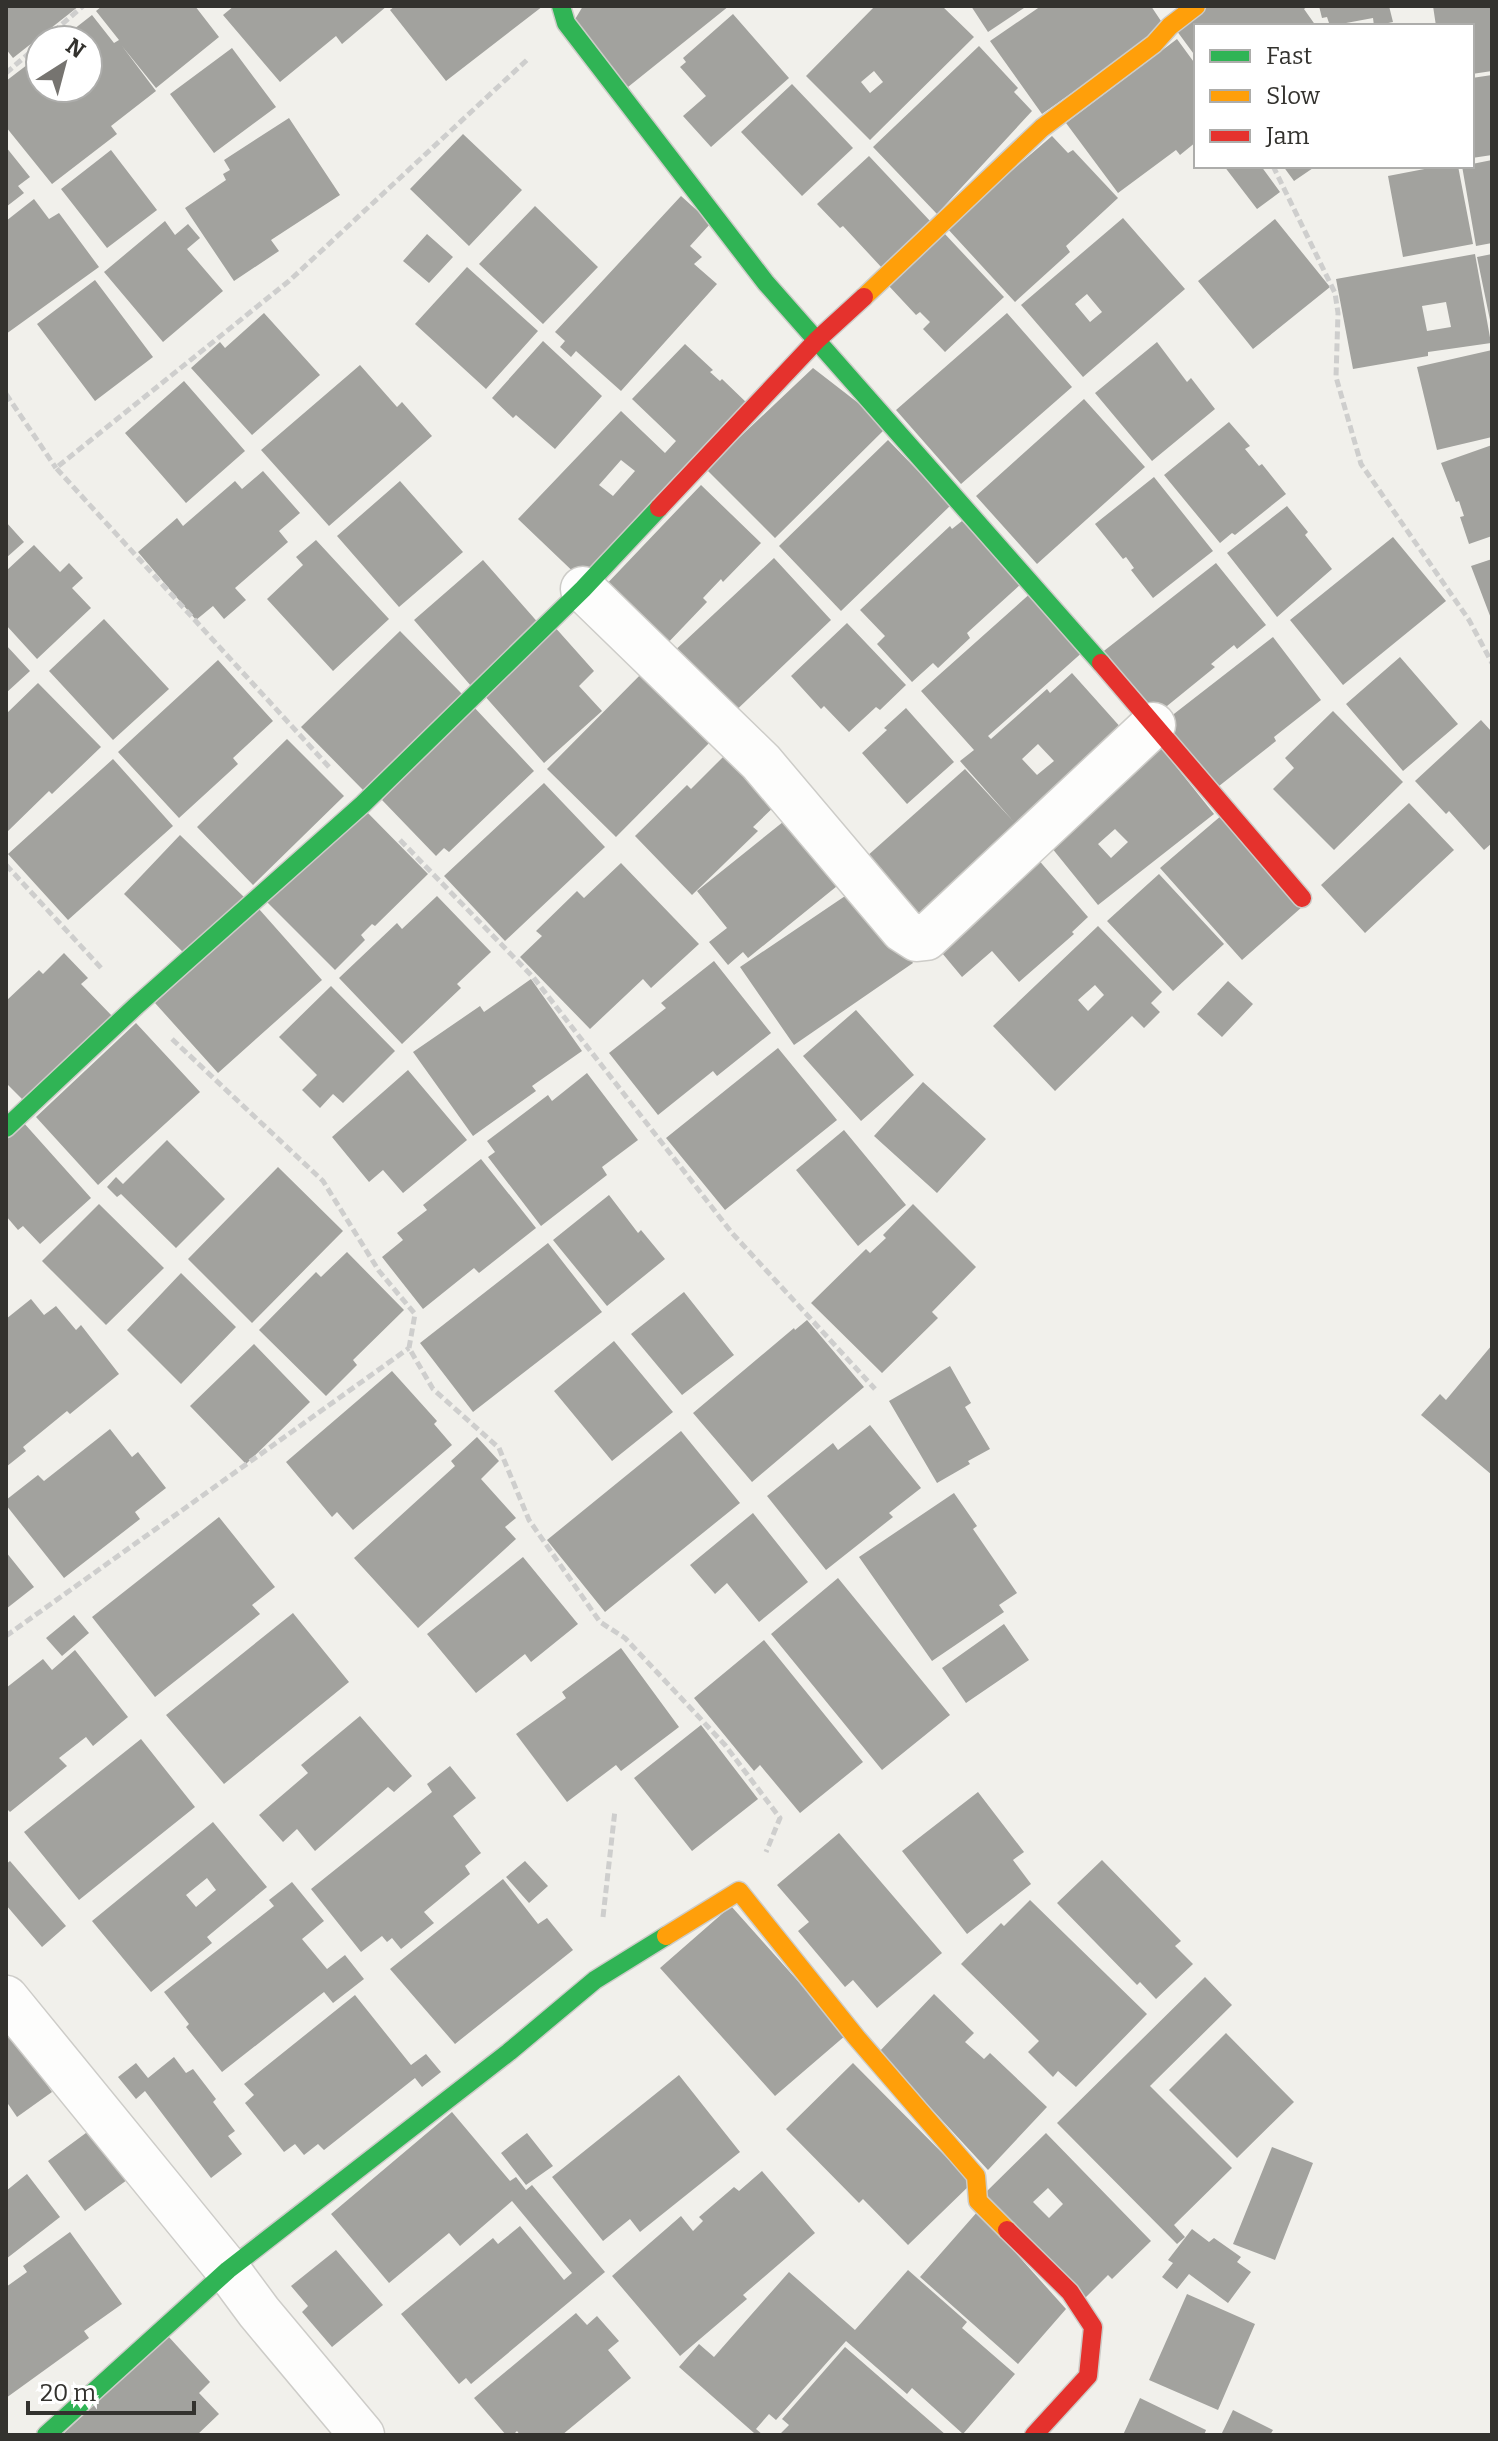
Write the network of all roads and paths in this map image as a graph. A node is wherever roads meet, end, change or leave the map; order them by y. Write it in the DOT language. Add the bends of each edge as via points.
graph roads {
  1 [pos="83,6"];
  2 [pos="561,6"];
  3 [pos="1196,6"];
  4 [pos="62,24"];
  5 [pos="24,58"];
  6 [pos="6,73"];
  7 [pos="1274,168"];
  8 [pos="817,340"];
  9 [pos="6,394"];
  10 [pos="56,468"];
  11 [pos="583,589"];
  12 [pos="1492,663"];
  13 [pos="1153,725"];
  14 [pos="6,865"];
  15 [pos="1302,898"];
  16 [pos="136,1006"];
  17 [pos="6,1128"];
  18 [pos="409,1348"];
  19 [pos="6,1636"];
  20 [pos="615,1810"];
  21 [pos="739,1891"];
  22 [pos="595,1980"];
  23 [pos="6,1998"];
  24 [pos="228,2270"];
  25 [pos="46,2435"];
  26 [pos="362,2435"];
  27 [pos="1034,2435"];
  1 -- 4 [label="path"];
  2 -- 8 [label="street" via="566,23 585,48 766,283"];
  3 -- 8 [label="street" via="1042,128"];
  5 -- 6 [label="path"];
  7 -- 12 [label="path" via="1335,293 1336,377 1361,464 1469,620"];
  8 -- 11 [label="street"];
  8 -- 13 [label="street"];
  9 -- 10 [label="path"];
  11 -- 13 [label="street" via="761,762 903,930 917,939 926,938"];
  11 -- 16 [label="street" via="363,804"];
  13 -- 15 [label="street"];
  14 -- 16 [label="path"];
  16 -- 17 [label="street"];
  16 -- 18 [label="path" via="323,1181 379,1271 415,1314"];
  18 -- 19 [label="path"];
  18 -- 21 [label="path" via="433,1389 499,1448 529,1520 600,1622 625,1638 725,1745 780,1818 763,1860"];
  20 -- 22 [label="path"];
  21 -- 22 [label="street"];
  21 -- 27 [label="street" via="976,2176 978,2201 1070,2292 1093,2327 1088,2376"];
  22 -- 24 [label="street"];
  23 -- 24 [label="street"];
  24 -- 25 [label="street"];
  24 -- 26 [label="street"];
}
